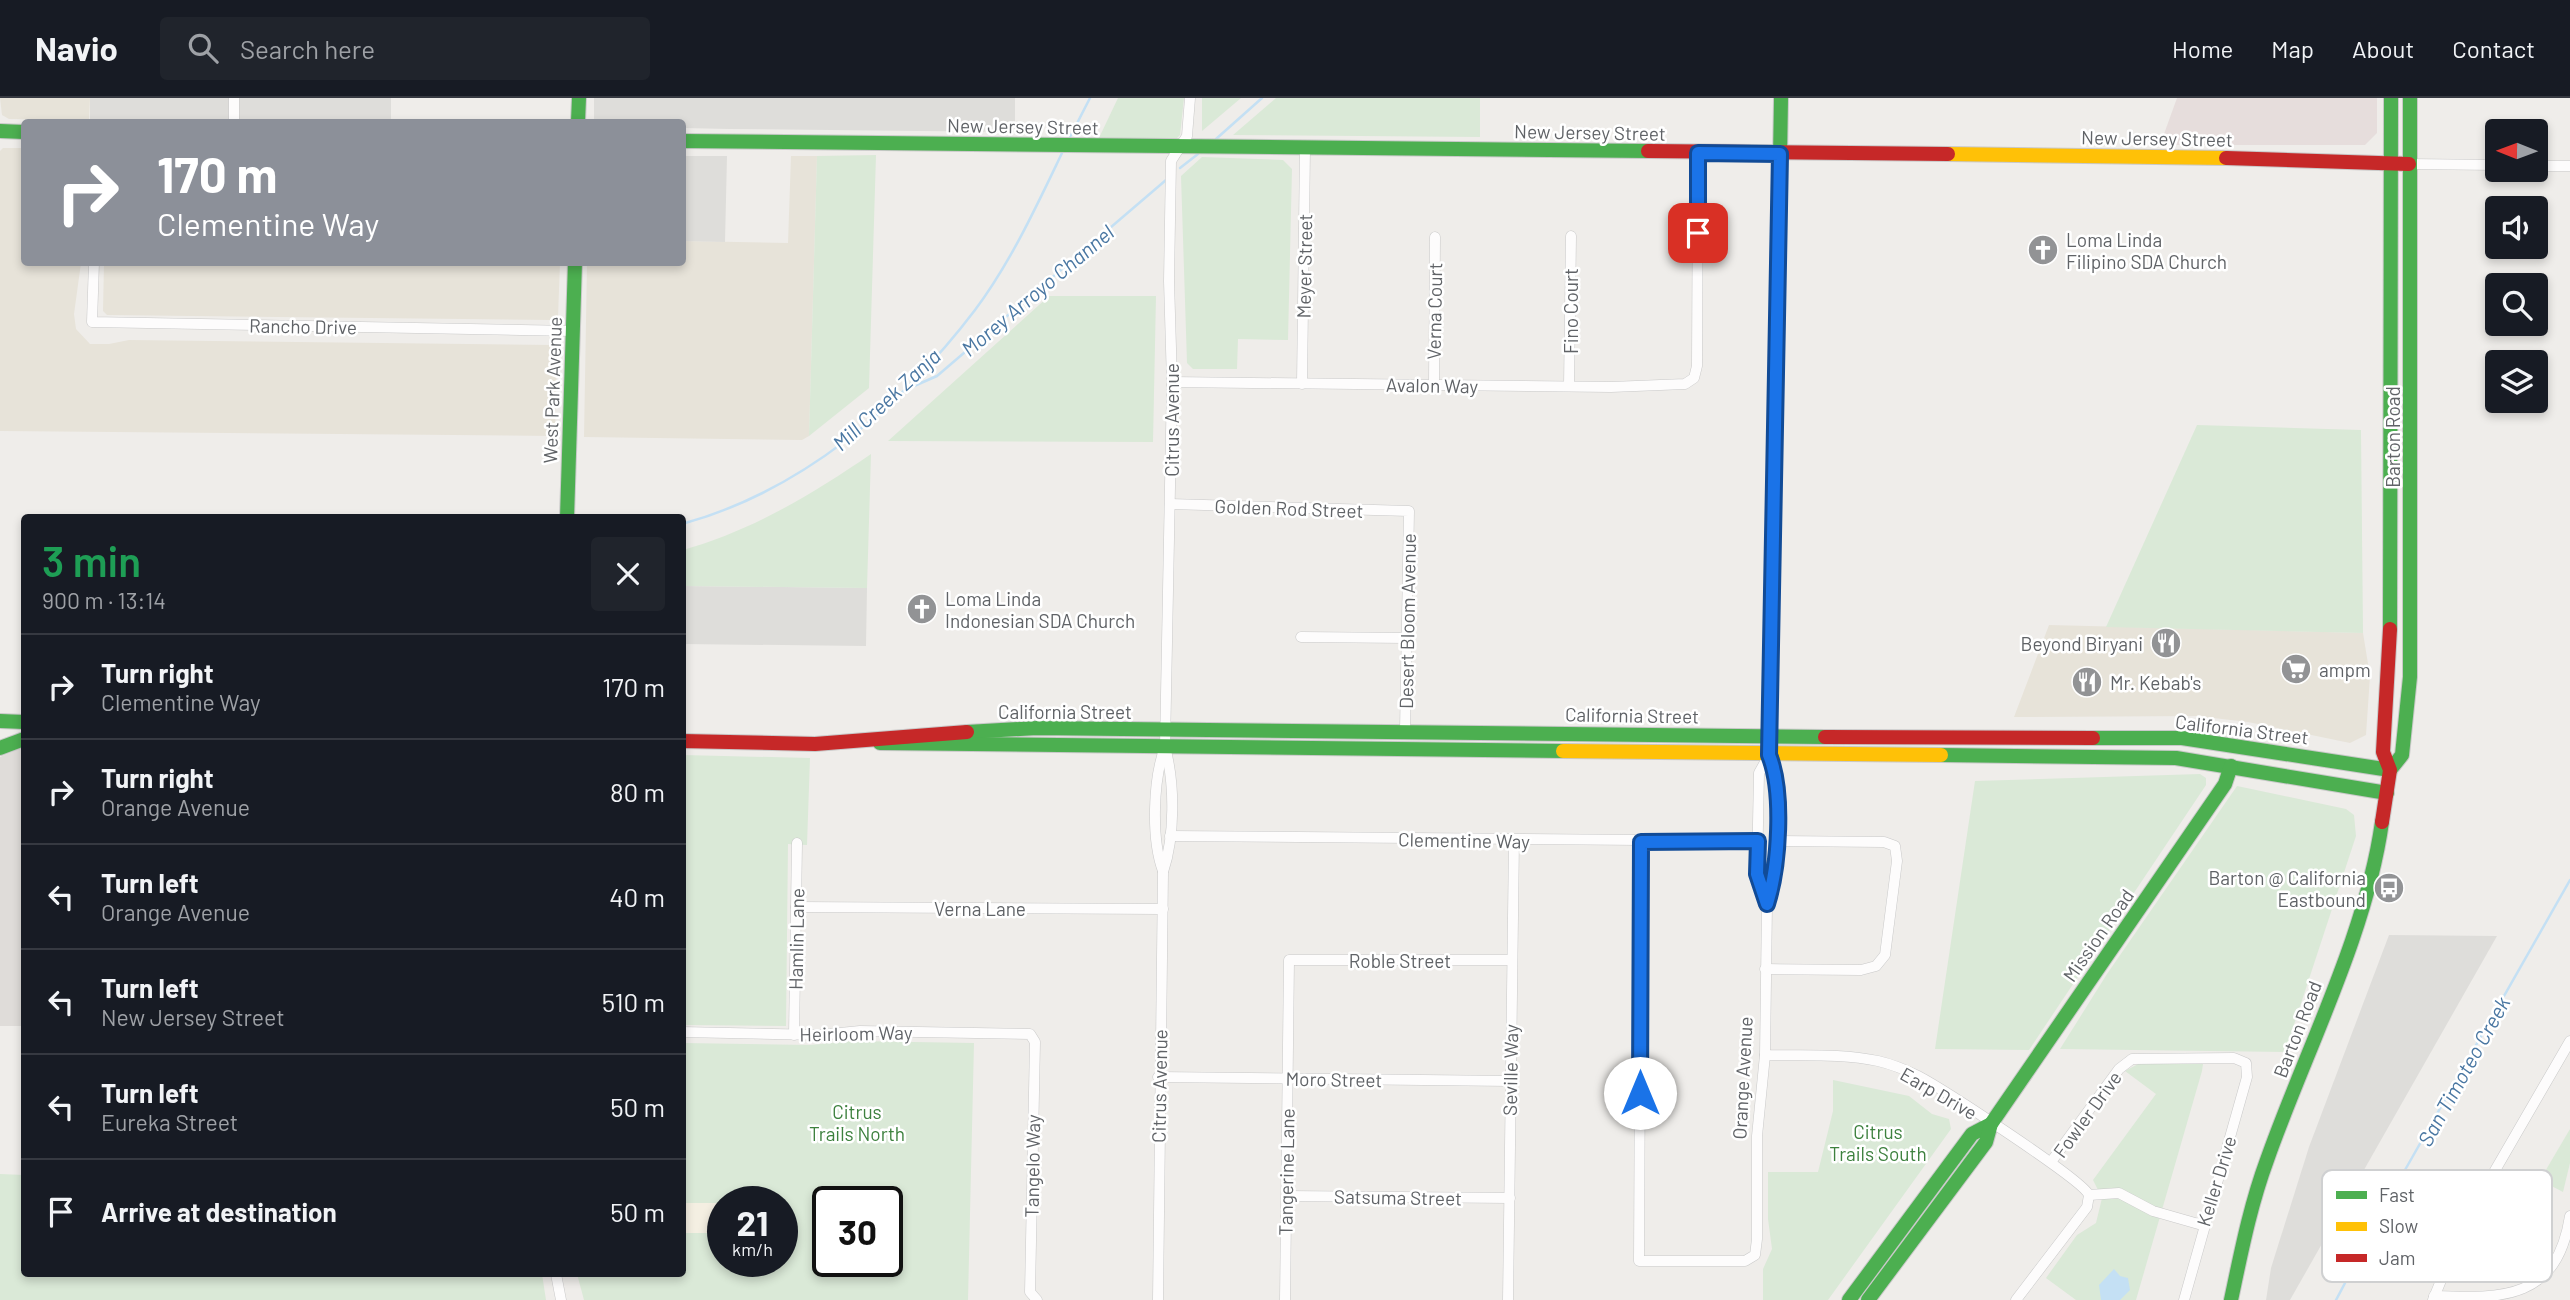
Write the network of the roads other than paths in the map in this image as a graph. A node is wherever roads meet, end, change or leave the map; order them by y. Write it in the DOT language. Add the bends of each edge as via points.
graph roads {
  1 [pos="234,98"];
  2 [pos="579,98"];
  3 [pos="1190,98"];
  4 [pos="1781,98"];
  5 [pos="2391,98"];
  6 [pos="2410,98"];
  7 [pos="234,119"];
  8 [pos="578,119"];
  9 [pos="0,131"];
  10 [pos="21,132"];
  11 [pos="686,141"];
  12 [pos="1180,147"];
  13 [pos="1305,148"];
  14 [pos="1698,153"];
  15 [pos="1780,154"];
  16 [pos="2390,161"];
  17 [pos="2409,164"];
  18 [pos="2485,165"];
  19 [pos="2548,166"];
  20 [pos="2570,166"];
  21 [pos="1571,236"];
  22 [pos="1435,237"];
  23 [pos="94,266"];
  24 [pos="575,266"];
  25 [pos="573,331"];
  26 [pos="1172,382"];
  27 [pos="1302,384"];
  28 [pos="1434,385"];
  29 [pos="1569,386"];
  30 [pos="1170,504"];
  31 [pos="1409,511"];
  32 [pos="567,514"];
  33 [pos="1301,637"];
  34 [pos="1406,638"];
  35 [pos="0,721"];
  36 [pos="21,722"];
  37 [pos="1165,730"];
  38 [pos="1405,730"];
  39 [pos="1769,737"];
  40 [pos="2117,738"];
  41 [pos="21,740"];
  42 [pos="872,740"];
  43 [pos="686,741"];
  44 [pos="1165,747"];
  45 [pos="0,748"];
  46 [pos="1769,755"];
  47 [pos="2117,757"];
  48 [pos="2231,766"];
  49 [pos="2390,770"];
  50 [pos="2387,793"];
  51 [pos="1170,836"];
  52 [pos="1514,840"];
  53 [pos="1758,841"];
  54 [pos="1776,841"];
  55 [pos="1641,842"];
  56 [pos="797,843"];
  57 [pos="1163,872"];
  58 [pos="1767,904"];
  59 [pos="796,907"];
  60 [pos="1163,909"];
  61 [pos="1289,960"];
  62 [pos="1512,960"];
  63 [pos="1765,969"];
  64 [pos="686,1032"];
  65 [pos="1030,1034"];
  66 [pos="794,1035"];
  67 [pos="2570,1041"];
  68 [pos="2567,1053"];
  69 [pos="1765,1055"];
  70 [pos="2246,1063"];
  71 [pos="1158,1077"];
  72 [pos="1287,1079"];
  73 [pos="1510,1081"];
  74 [pos="1992,1124"];
  75 [pos="2051,1162"];
  76 [pos="2497,1170"];
  77 [pos="2089,1195"];
  78 [pos="1287,1196"];
  79 [pos="1510,1198"];
  80 [pos="2570,1216"];
  81 [pos="2202,1225"];
  82 [pos="2552,1263"];
  83 [pos="557,1277"];
  84 [pos="2532,1282"];
  85 [pos="2434,1298"];
  86 [pos="1035,1299"];
  87 [pos="561,1300"];
  88 [pos="1158,1300"];
  89 [pos="1285,1300"];
  90 [pos="1508,1300"];
  91 [pos="1849,1300"];
  92 [pos="1868,1300"];
  93 [pos="2016,1300"];
  94 [pos="2184,1300"];
  95 [pos="2231,1300"];
  1 -- 7 [label="street"];
  2 -- 8 [label="main road"];
  3 -- 12 [label="street, Citrus Avenue" via="1187,136"];
  4 -- 15 [label="main road, Orange Avenue"];
  5 -- 16 [label="main road, Barton Road"];
  6 -- 17 [label="main road, Barton Road"];
  9 -- 10 [label="main road"];
  11 -- 12 [label="main road, New Jersey Street"];
  12 -- 13 [label="main road, New Jersey Street"];
  12 -- 26 [label="street, Citrus Avenue" via="1171,161"];
  13 -- 14 [label="main road, New Jersey Street"];
  13 -- 27 [label="street, Meyer Street"];
  14 -- 15 [label="main road, New Jersey Street"];
  14 -- 29 [label="street, Avalon Way" via="1698,366 1691,381"];
  15 -- 16 [label="main road, New Jersey Street"];
  15 -- 39 [label="main road, Orange Avenue"];
  16 -- 17 [label="main road, New Jersey Street"];
  16 -- 49 [label="main road, Barton Road" via="2390,660 2383,752"];
  17 -- 18 [label="street, New Jersey Street"];
  17 -- 49 [label="main road, Barton Road" via="2410,677 2402,755"];
  19 -- 20 [label="street"];
  21 -- 29 [label="street, Fino Court"];
  22 -- 28 [label="street, Verna Court"];
  23 -- 25 [label="street, Rancho Drive" via="92,322"];
  24 -- 25 [label="main road, West Park Avenue"];
  25 -- 32 [label="main road, West Park Avenue"];
  26 -- 27 [label="street, Avalon Way"];
  26 -- 30 [label="street, Citrus Avenue"];
  27 -- 28 [label="street, Avalon Way"];
  28 -- 29 [label="street, Avalon Way"];
  30 -- 31 [label="street, Golden Rod Street"];
  30 -- 37 [label="street, Citrus Avenue"];
  31 -- 34 [label="street, Desert Bloom Avenue"];
  33 -- 34 [label="street"];
  34 -- 38 [label="street, Desert Bloom Avenue"];
  35 -- 36 [label="main road"];
  37 -- 38 [label="main road, California Street"];
  37 -- 42 [label="main road, California Street" via="1037,728"];
  37 -- 44 [label="street, Citrus Avenue"];
  38 -- 39 [label="main road, California Street"];
  39 -- 40 [label="main road, California Street"];
  39 -- 46 [label="main road, Orange Avenue"];
  40 -- 47 [label="main road"];
  40 -- 49 [label="main road, California Street" via="2207,740"];
  41 -- 45 [label="main road"];
  42 -- 43 [label="main road, California Street"];
  42 -- 44 [label="main road, California Street" via="889,745"];
  44 -- 46 [label="main road, California Street"];
  44 -- 51 [label="street, Citrus Avenue" via="1170,765"];
  44 -- 57 [label="street, Citrus Avenue" via="1158,766 1156,852"];
  46 -- 47 [label="main road, California Street"];
  46 -- 53 [label="street, Orange Avenue" via="1759,773"];
  46 -- 54 [label="street, Orange Avenue" via="1776,774"];
  47 -- 48 [label="main road, California Street" via="2176,758"];
  48 -- 50 [label="main road, California Street"];
  48 -- 74 [label="main road, Mission Road" via="2225,784"];
  49 -- 50 [label="main road, Barton Road"];
  50 -- 95 [label="main road, Barton Road" via="2366,895 2266,1162"];
  51 -- 52 [label="street, Clementine Way"];
  51 -- 57 [label="street, Citrus Avenue"];
  52 -- 55 [label="street, Clementine Way"];
  52 -- 62 [label="street, Seville Way"];
  53 -- 55 [label="street, Clementine Way"];
  53 -- 58 [label="street, Orange Avenue" via="1757,874"];
  54 -- 58 [label="street, Orange Avenue" via="1775,878"];
  54 -- 63 [label="street" via="1884,842 1895,846 1897,861 1885,955 1876,966 1861,970"];
  55 -- 69 [label="street, Orange Avenue" via="1639,1261 1745,1261 1755,1255 1757,1136"];
  56 -- 59 [label="street, Hamlin Lane"];
  57 -- 60 [label="street, Citrus Avenue"];
  58 -- 63 [label="street, Orange Avenue"];
  59 -- 60 [label="street, Verna Lane"];
  59 -- 66 [label="street, Hamlin Lane"];
  60 -- 71 [label="street, Citrus Avenue"];
  61 -- 62 [label="street, Roble Street"];
  61 -- 72 [label="street, Tangerine Lane"];
  62 -- 73 [label="street, Seville Way"];
  63 -- 69 [label="street, Orange Avenue"];
  64 -- 66 [label="street, Heirloom Way"];
  65 -- 66 [label="street, Heirloom Way" via="860,1031"];
  65 -- 86 [label="street, Tangelo Way" via="1035,1042 1030,1292"];
  67 -- 68 [label="street"];
  68 -- 76 [label="street"];
  69 -- 74 [label="street, Earp Drive" via="1878,1061 1917,1076"];
  70 -- 75 [label="street, Fowler Drive" via="2234,1058 2132,1059 2119,1069"];
  70 -- 81 [label="street, Keller Drive" via="2247,1077"];
  71 -- 72 [label="street, Moro Street"];
  71 -- 88 [label="street, Citrus Avenue"];
  72 -- 73 [label="street, Moro Street"];
  72 -- 78 [label="street, Tangerine Lane"];
  73 -- 79 [label="street, Seville Way"];
  74 -- 75 [label="street, Earp Drive"];
  74 -- 91 [label="main road, Mission Road" via="1972,1133"];
  74 -- 92 [label="main road, Mission Road" via="1986,1142"];
  75 -- 77 [label="street, Earp Drive"];
  77 -- 81 [label="street" via="2119,1193 2153,1211"];
  77 -- 93 [label="street" via="2087,1208"];
  78 -- 79 [label="street, Satsuma Street"];
  78 -- 89 [label="street, Tangerine Lane"];
  79 -- 90 [label="street, Seville Way"];
  80 -- 82 [label="street" via="2562,1252"];
  81 -- 94 [label="street, Keller Drive"];
  83 -- 87 [label="street"];
  84 -- 85 [label="street" via="2491,1299"];
}
